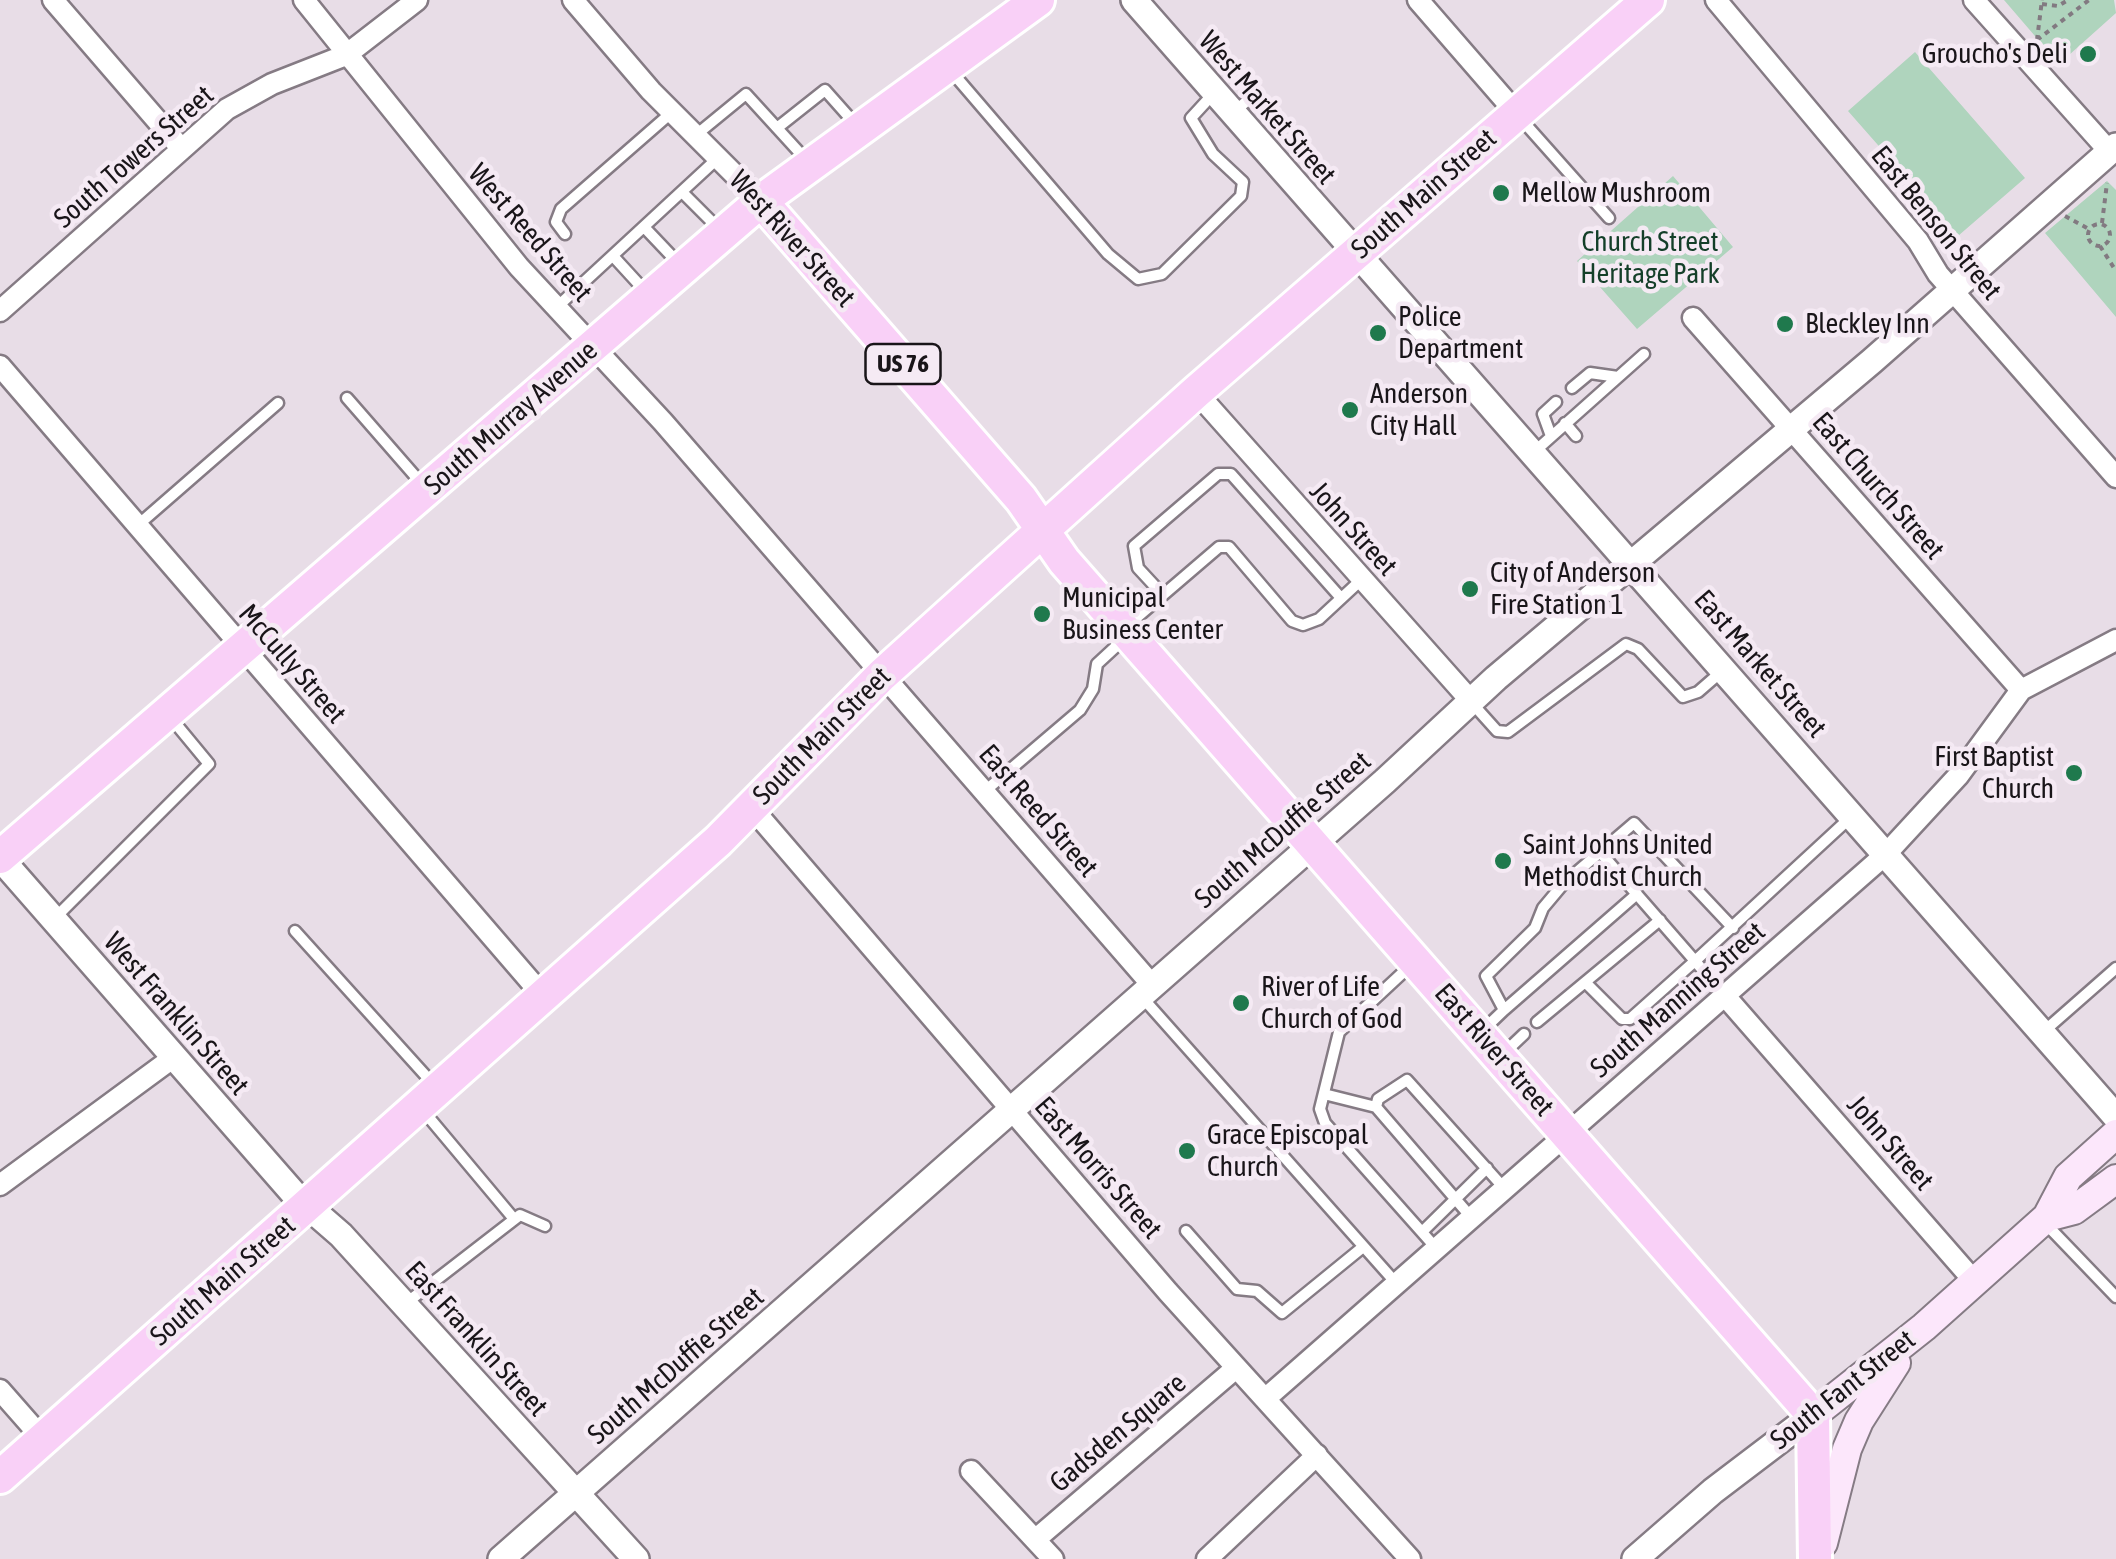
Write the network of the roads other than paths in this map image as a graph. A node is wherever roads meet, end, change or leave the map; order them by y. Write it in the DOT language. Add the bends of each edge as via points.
graph roads {
  1 [pos="53,0"];
  2 [pos="304,0"];
  3 [pos="417,0"];
  4 [pos="573,0"];
  5 [pos="1038,0"];
  6 [pos="1134,0"];
  7 [pos="1418,0"];
  8 [pos="1648,0"];
  9 [pos="1716,0"];
  10 [pos="1974,0"];
  11 [pos="346,56"];
  12 [pos="947,66"];
  13 [pos="1214,93"];
  14 [pos="1256,93"];
  15 [pos="672,112"];
  16 [pos="1232,114"];
  17 [pos="1517,114"];
  18 [pos="777,128"];
  19 [pos="860,128"];
  20 [pos="695,135"];
  21 [pos="180,147"];
  22 [pos="718,158"];
  23 [pos="2112,159"];
  24 [pos="809,164"];
  25 [pos="682,192"];
  26 [pos="760,201"];
  27 [pos="1609,218"];
  28 [pos="644,226"];
  29 [pos="565,234"];
  30 [pos="723,234"];
  31 [pos="1355,254"];
  32 [pos="612,256"];
  33 [pos="684,268"];
  34 [pos="1952,290"];
  35 [pos="650,297"];
  36 [pos="557,307"];
  37 [pos="0,311"];
  38 [pos="1693,318"];
  39 [pos="594,346"];
  40 [pos="1644,354"];
  41 [pos="0,366"];
  42 [pos="1618,377"];
  43 [pos="1572,388"];
  44 [pos="1196,392"];
  45 [pos="347,398"];
  46 [pos="1556,402"];
  47 [pos="278,403"];
  48 [pos="1575,415"];
  49 [pos="1565,424"];
  50 [pos="1792,429"];
  51 [pos="1542,445"];
  52 [pos="2116,476"];
  53 [pos="427,490"];
  54 [pos="137,526"];
  55 [pos="1042,531"];
  56 [pos="1632,565"];
  57 [pos="1361,580"];
  58 [pos="1163,595"];
  59 [pos="1341,598"];
  60 [pos="1126,632"];
  61 [pos="2116,640"];
  62 [pos="242,649"];
  63 [pos="1724,669"];
  64 [pos="882,675"];
  65 [pos="2021,690"];
  66 [pos="1471,702"];
  67 [pos="167,714"];
  68 [pos="985,791"];
  69 [pos="750,807"];
  70 [pos="1853,816"];
  71 [pos="1312,845"];
  72 [pos="1600,852"];
  73 [pos="1886,854"];
  74 [pos="0,858"];
  75 [pos="1637,894"];
  76 [pos="54,920"];
  77 [pos="1660,920"];
  78 [pos="1733,928"];
  79 [pos="295,930"];
  80 [pos="1415,961"];
  81 [pos="1696,962"];
  82 [pos="2116,968"];
  83 [pos="1586,984"];
  84 [pos="1146,991"];
  85 [pos="1725,996"];
  86 [pos="544,997"];
  87 [pos="1504,1010"];
  88 [pos="1537,1022"];
  89 [pos="2042,1033"];
  90 [pos="1524,1034"];
  91 [pos="1490,1046"];
  92 [pos="174,1057"];
  93 [pos="1324,1094"];
  94 [pos="430,1098"];
  95 [pos="1376,1107"];
  96 [pos="1012,1110"];
  97 [pos="2116,1117"];
  98 [pos="1566,1133"];
  99 [pos="2116,1134"];
  100 [pos="1487,1168"];
  101 [pos="2116,1179"];
  102 [pos="0,1186"];
  103 [pos="1504,1188"];
  104 [pos="1455,1199"];
  105 [pos="308,1207"];
  106 [pos="1471,1217"];
  107 [pos="514,1218"];
  108 [pos="2045,1219"];
  109 [pos="545,1226"];
  110 [pos="1186,1231"];
  111 [pos="1422,1232"];
  112 [pos="1363,1246"];
  113 [pos="1436,1248"];
  114 [pos="1974,1280"];
  115 [pos="1396,1284"];
  116 [pos="2116,1297"];
  117 [pos="404,1304"];
  118 [pos="1924,1327"];
  119 [pos="1236,1368"];
  120 [pos="0,1390"];
  121 [pos="1265,1398"];
  122 [pos="1813,1415"];
  123 [pos="43,1439"];
  124 [pos="1317,1455"];
  125 [pos="971,1471"];
  126 [pos="0,1477"];
  127 [pos="578,1492"];
  128 [pos="1036,1539"];
  129 [pos="500,1559"];
  130 [pos="636,1559"];
  131 [pos="1053,1559"];
  132 [pos="1207,1559"];
  133 [pos="1410,1559"];
  134 [pos="1634,1559"];
  135 [pos="1817,1559"];
  1 -- 21 [label="street"];
  2 -- 11 [label="street, West Reed Street"];
  3 -- 11 [label="street, South Towers Street"];
  4 -- 15 [label="street, West River Street"];
  5 -- 12 [label="main road, South Murray Avenue"];
  6 -- 13 [label="street, West Market Street"];
  7 -- 17 [label="street"];
  8 -- 17 [label="main road, South Main Street"];
  9 -- 34 [label="street, East Benson Street"];
  10 -- 23 [label="street"];
  11 -- 21 [label="street, South Towers Street" via="272,84"];
  11 -- 36 [label="street, West Reed Street"];
  12 -- 13 [label="lane" via="1108,254 1138,279 1162,274 1241,196 1243,182 1213,154 1190,118"];
  12 -- 19 [label="main road, South Murray Avenue"];
  13 -- 16 [label="street, West Market Street"];
  14 -- 16 [label="lane"];
  15 -- 20 [label="street, West River Street"];
  15 -- 29 [label="lane" via="561,210 556,222"];
  16 -- 31 [label="street, West Market Street"];
  17 -- 27 [label="lane"];
  17 -- 31 [label="main road, South Main Street"];
  18 -- 19 [label="lane" via="825,90"];
  18 -- 20 [label="lane" via="746,94"];
  18 -- 24 [label="lane"];
  19 -- 24 [label="main road, South Murray Avenue"];
  20 -- 22 [label="street, West River Street"];
  21 -- 37 [label="street, South Towers Street"];
  22 -- 25 [label="lane"];
  22 -- 26 [label="street, West River Street"];
  23 -- 34 [label="street, South McDuffie Street"];
  24 -- 26 [label="main road, South Murray Avenue"];
  25 -- 28 [label="lane"];
  25 -- 30 [label="lane"];
  26 -- 30 [label="main road, South Murray Avenue"];
  26 -- 55 [label="main road, West River Street / US 76"];
  28 -- 32 [label="lane"];
  28 -- 33 [label="lane"];
  30 -- 33 [label="main road, South Murray Avenue"];
  31 -- 44 [label="main road, South Main Street"];
  31 -- 51 [label="street, East Market Street"];
  32 -- 35 [label="lane"];
  32 -- 36 [label="lane"];
  33 -- 35 [label="main road, South Murray Avenue"];
  34 -- 50 [label="street, South McDuffie Street"];
  34 -- 52 [label="street, East Benson Street"];
  35 -- 39 [label="main road, South Murray Avenue"];
  36 -- 39 [label="street, West Reed Street"];
  38 -- 50 [label="street, East Church Street"];
  39 -- 53 [label="main road, South Murray Avenue"];
  39 -- 64 [label="street, West Reed Street"];
  40 -- 42 [label="lane"];
  41 -- 54 [label="street, McCully Street"];
  42 -- 43 [label="lane" via="1590,373"];
  42 -- 48 [label="lane"];
  44 -- 55 [label="main road, South Main Street"];
  44 -- 57 [label="street, John Street"];
  45 -- 53 [label="lane"];
  46 -- 51 [label="lane" via="1543,414"];
  47 -- 54 [label="lane"];
  48 -- 49 [label="lane"];
  48 -- 49 [label="lane" via="1581,432"];
  49 -- 51 [label="lane"];
  50 -- 56 [label="street, South McDuffie Street"];
  50 -- 65 [label="street, East Church Street"];
  51 -- 56 [label="street, East Market Street"];
  53 -- 62 [label="main road, South Murray Avenue"];
  54 -- 62 [label="street, McCully Street"];
  55 -- 60 [label="main road, East River Street / US 76"];
  55 -- 64 [label="main road, South Main Street"];
  56 -- 63 [label="street, East Market Street"];
  56 -- 66 [label="street, South McDuffie Street"];
  57 -- 59 [label="lane"];
  57 -- 66 [label="street, John Street"];
  58 -- 59 [label="lane" via="1218,546 1229,547 1292,621 1304,625 1319,618"];
  58 -- 59 [label="lane" via="1138,568 1134,546 1218,474 1230,474"];
  58 -- 60 [label="lane"];
  60 -- 68 [label="lane" via="1098,664 1080,710"];
  60 -- 71 [label="main road, East River Street / US 76"];
  61 -- 65 [label="street, South Manning Street"];
  62 -- 67 [label="main road, South Murray Avenue"];
  62 -- 86 [label="street, McCully Street"];
  63 -- 66 [label="lane" via="1683,697 1626,644 1508,732 1497,731"];
  63 -- 70 [label="street, East Market Street"];
  64 -- 68 [label="street, East Reed Street"];
  64 -- 69 [label="main road, South Main Street"];
  65 -- 73 [label="street, South Manning Street" via="1958,776"];
  66 -- 71 [label="street, South McDuffie Street"];
  67 -- 74 [label="main road, South Murray Avenue"];
  67 -- 76 [label="lane" via="209,764"];
  68 -- 84 [label="street, East Reed Street"];
  69 -- 86 [label="main road, South Main Street"];
  69 -- 96 [label="street, East Morris Street"];
  70 -- 73 [label="street, East Market Street"];
  70 -- 78 [label="lane"];
  71 -- 80 [label="main road, East River Street / US 76"];
  71 -- 84 [label="street, South McDuffie Street"];
  72 -- 75 [label="lane"];
  72 -- 78 [label="lane" via="1634,823"];
  72 -- 87 [label="lane" via="1564,883 1535,928 1486,976"];
  73 -- 85 [label="street, South Manning Street"];
  73 -- 89 [label="street, East Market Street"];
  74 -- 76 [label="street, West Franklin Street"];
  75 -- 77 [label="lane"];
  75 -- 87 [label="lane"];
  76 -- 92 [label="street, West Franklin Street"];
  77 -- 81 [label="lane"];
  77 -- 83 [label="lane"];
  78 -- 81 [label="lane"];
  79 -- 94 [label="lane"];
  80 -- 91 [label="main road, East River Street / US 76"];
  80 -- 93 [label="lane" via="1339,1032"];
  81 -- 83 [label="lane" via="1630,1019 1622,1020"];
  81 -- 85 [label="lane"];
  82 -- 89 [label="lane"];
  83 -- 88 [label="lane"];
  84 -- 96 [label="street, South McDuffie Street"];
  84 -- 112 [label="lane"];
  85 -- 98 [label="street, South Manning Street"];
  85 -- 114 [label="street, John Street"];
  86 -- 94 [label="main road, South Main Street"];
  87 -- 91 [label="lane"];
  89 -- 97 [label="street, East Market Street"];
  90 -- 91 [label="lane"];
  91 -- 98 [label="main road, East River Street / US 76"];
  92 -- 102 [label="street"];
  92 -- 105 [label="street, West Franklin Street"];
  93 -- 95 [label="lane"];
  93 -- 111 [label="lane" via="1325,1123"];
  94 -- 105 [label="main road, South Main Street"];
  94 -- 107 [label="lane"];
  95 -- 100 [label="lane" via="1407,1080"];
  95 -- 104 [label="lane"];
  96 -- 119 [label="street, East Morris Street"];
  96 -- 127 [label="street, South McDuffie Street"];
  98 -- 103 [label="street, South Manning Street"];
  98 -- 122 [label="main road, East River Street / US 76"];
  99 -- 108 [label="main road, South Fant Street" via="2068,1177"];
  100 -- 103 [label="lane"];
  100 -- 104 [label="lane"];
  101 -- 108 [label="main road, South Fant Street" via="2074,1210"];
  103 -- 106 [label="street, South Manning Street"];
  104 -- 106 [label="lane"];
  104 -- 111 [label="lane"];
  105 -- 117 [label="street, East Franklin Street"];
  105 -- 123 [label="main road, South Main Street"];
  106 -- 113 [label="street, South Manning Street"];
  107 -- 109 [label="lane"];
  107 -- 117 [label="lane"];
  108 -- 114 [label="main road, South Fant Street"];
  108 -- 116 [label="lane"];
  110 -- 112 [label="lane" via="1237,1288 1257,1292 1282,1313"];
  111 -- 113 [label="lane"];
  112 -- 115 [label="lane"];
  113 -- 115 [label="street, South Manning Street"];
  114 -- 118 [label="main road, South Fant Street"];
  115 -- 121 [label="street, South Manning Street"];
  117 -- 127 [label="street, East Franklin Street"];
  118 -- 122 [label="main road, South Fant Street"];
  118 -- 135 [label="main road" via="1846,1449"];
  119 -- 121 [label="street, East Morris Street"];
  119 -- 128 [label="street, Gadsden Square"];
  120 -- 123 [label="street"];
  121 -- 124 [label="street, East Morris Street"];
  122 -- 134 [label="street, South Fant Street"];
  122 -- 135 [label="main road"];
  123 -- 126 [label="main road, South Main Street"];
  124 -- 132 [label="street"];
  124 -- 133 [label="street, East Morris Street"];
  125 -- 128 [label="street"];
  127 -- 129 [label="street, South McDuffie Street"];
  127 -- 130 [label="street, East Franklin Street"];
  128 -- 131 [label="street"];
}
